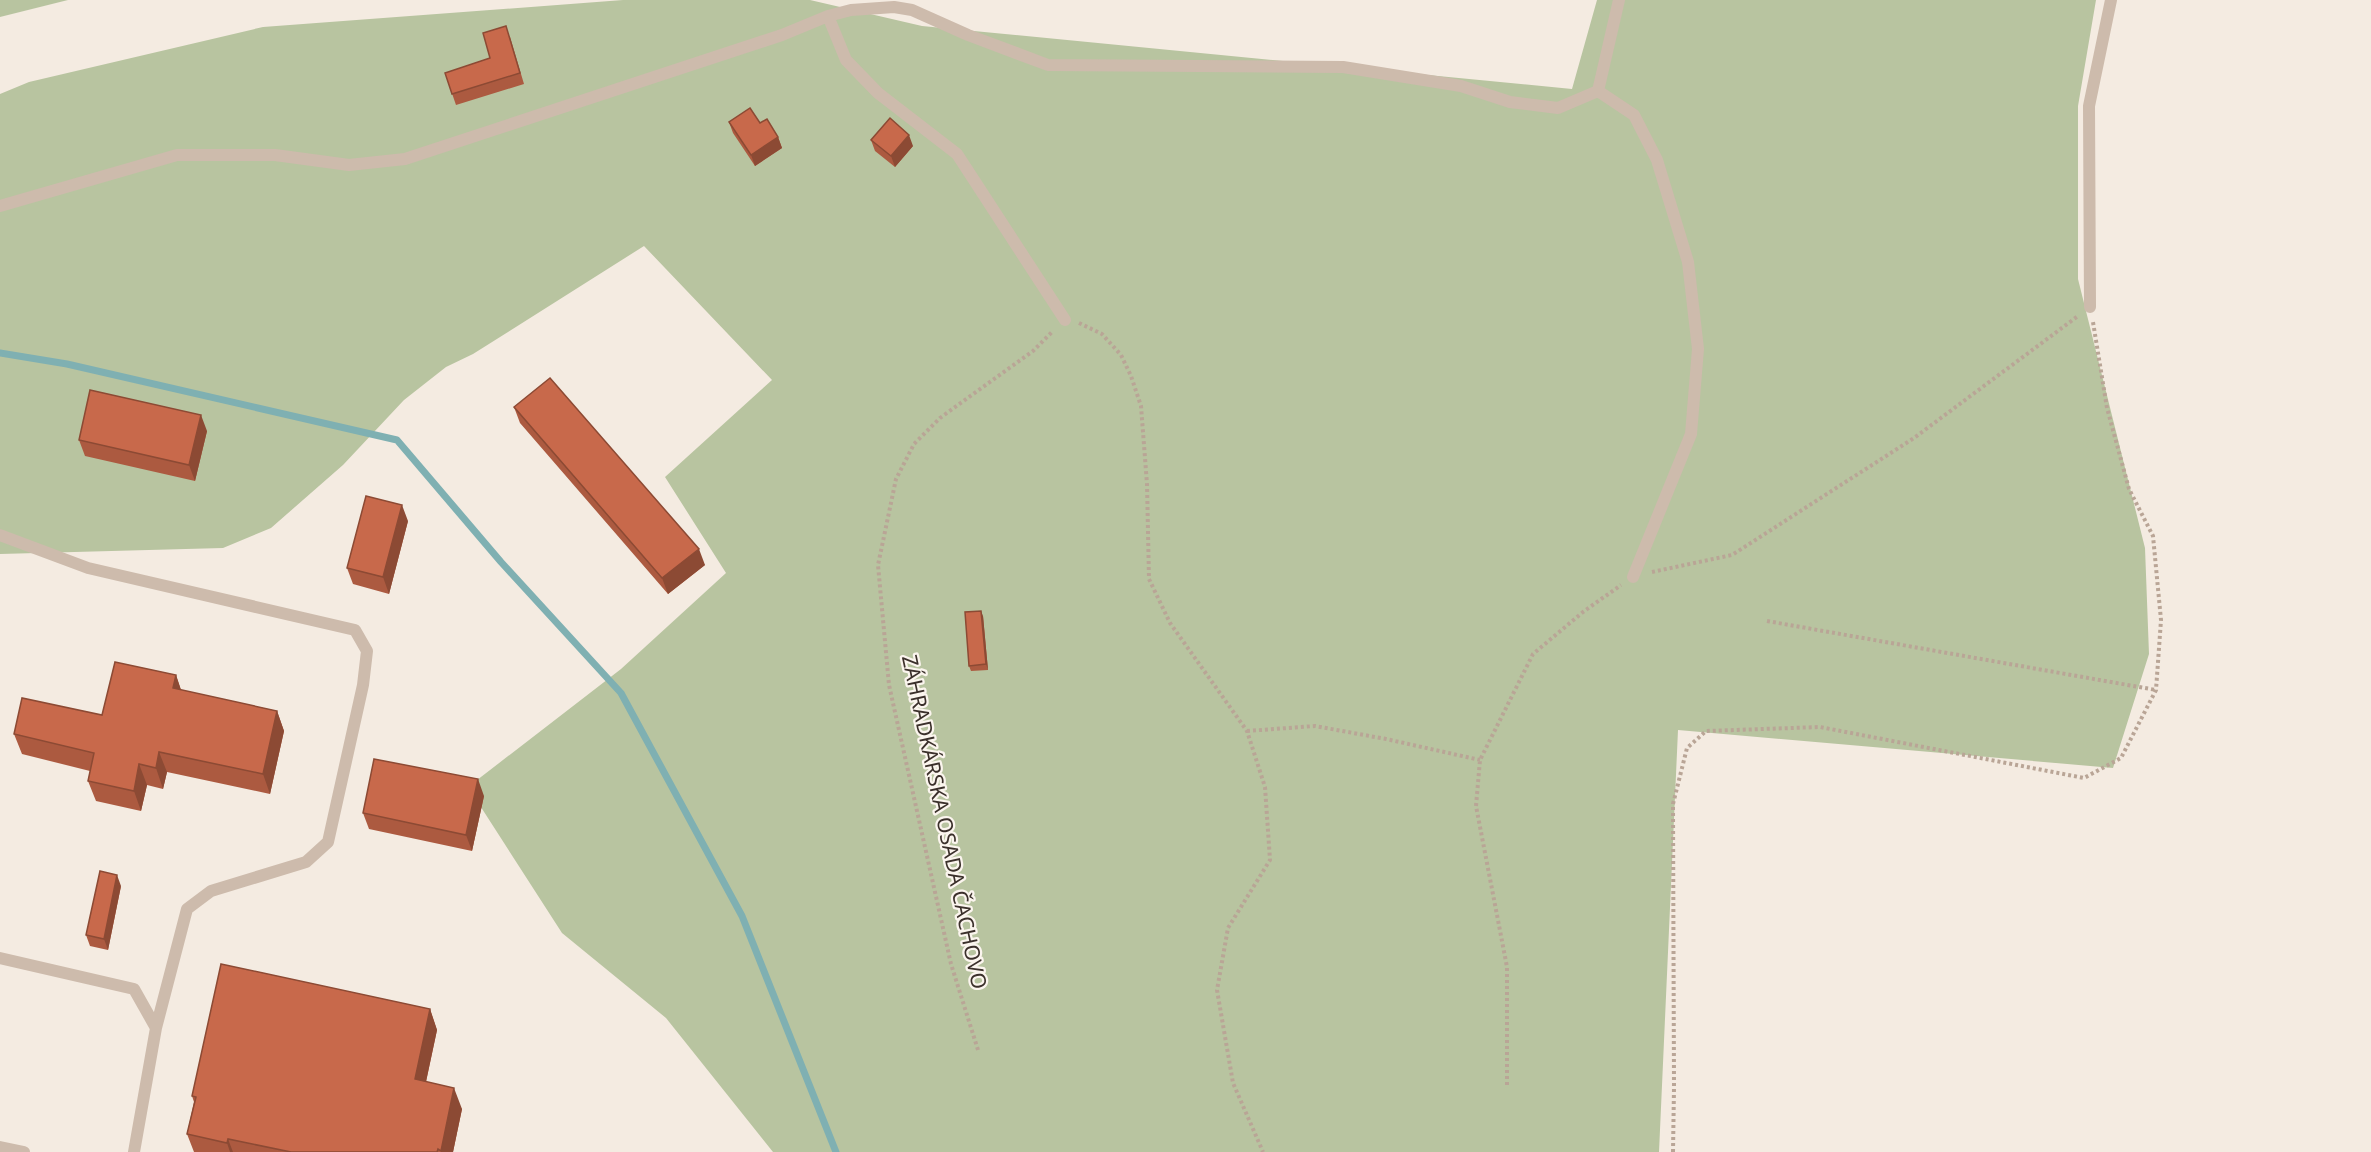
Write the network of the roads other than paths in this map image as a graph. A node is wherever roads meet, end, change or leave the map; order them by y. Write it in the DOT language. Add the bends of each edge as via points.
graph roads {
  1 [pos="1619,0"];
  2 [pos="2111,0"];
  3 [pos="828,16"];
  4 [pos="1598,91"];
  5 [pos="0,206"];
  6 [pos="2090,307"];
  7 [pos="1065,320"];
  8 [pos="0,535"];
  9 [pos="1633,577"];
  10 [pos="0,958"];
  11 [pos="156,1028"];
  12 [pos="0,1147"];
  13 [pos="24,1152"];
  14 [pos="134,1152"];
  1 -- 4 [label="lane"];
  2 -- 6 [label="lane" via="2089,106"];
  3 -- 4 [label="lane" via="850,10 912,10 1048,65 1343,67 1461,86 1510,102 1558,108"];
  3 -- 5 [label="lane" via="782,35 405,159 349,165 275,155 177,155"];
  3 -- 7 [label="lane" via="846,60 878,93 957,154"];
  4 -- 9 [label="lane" via="1634,115 1657,160 1688,262 1698,349 1691,434"];
  8 -- 11 [label="lane" via="88,567 355,630 367,651 328,842 306,862 212,891 187,909"];
  10 -- 11 [label="lane" via="134,989"];
  11 -- 14 [label="lane"];
  12 -- 13 [label="lane"];
}
